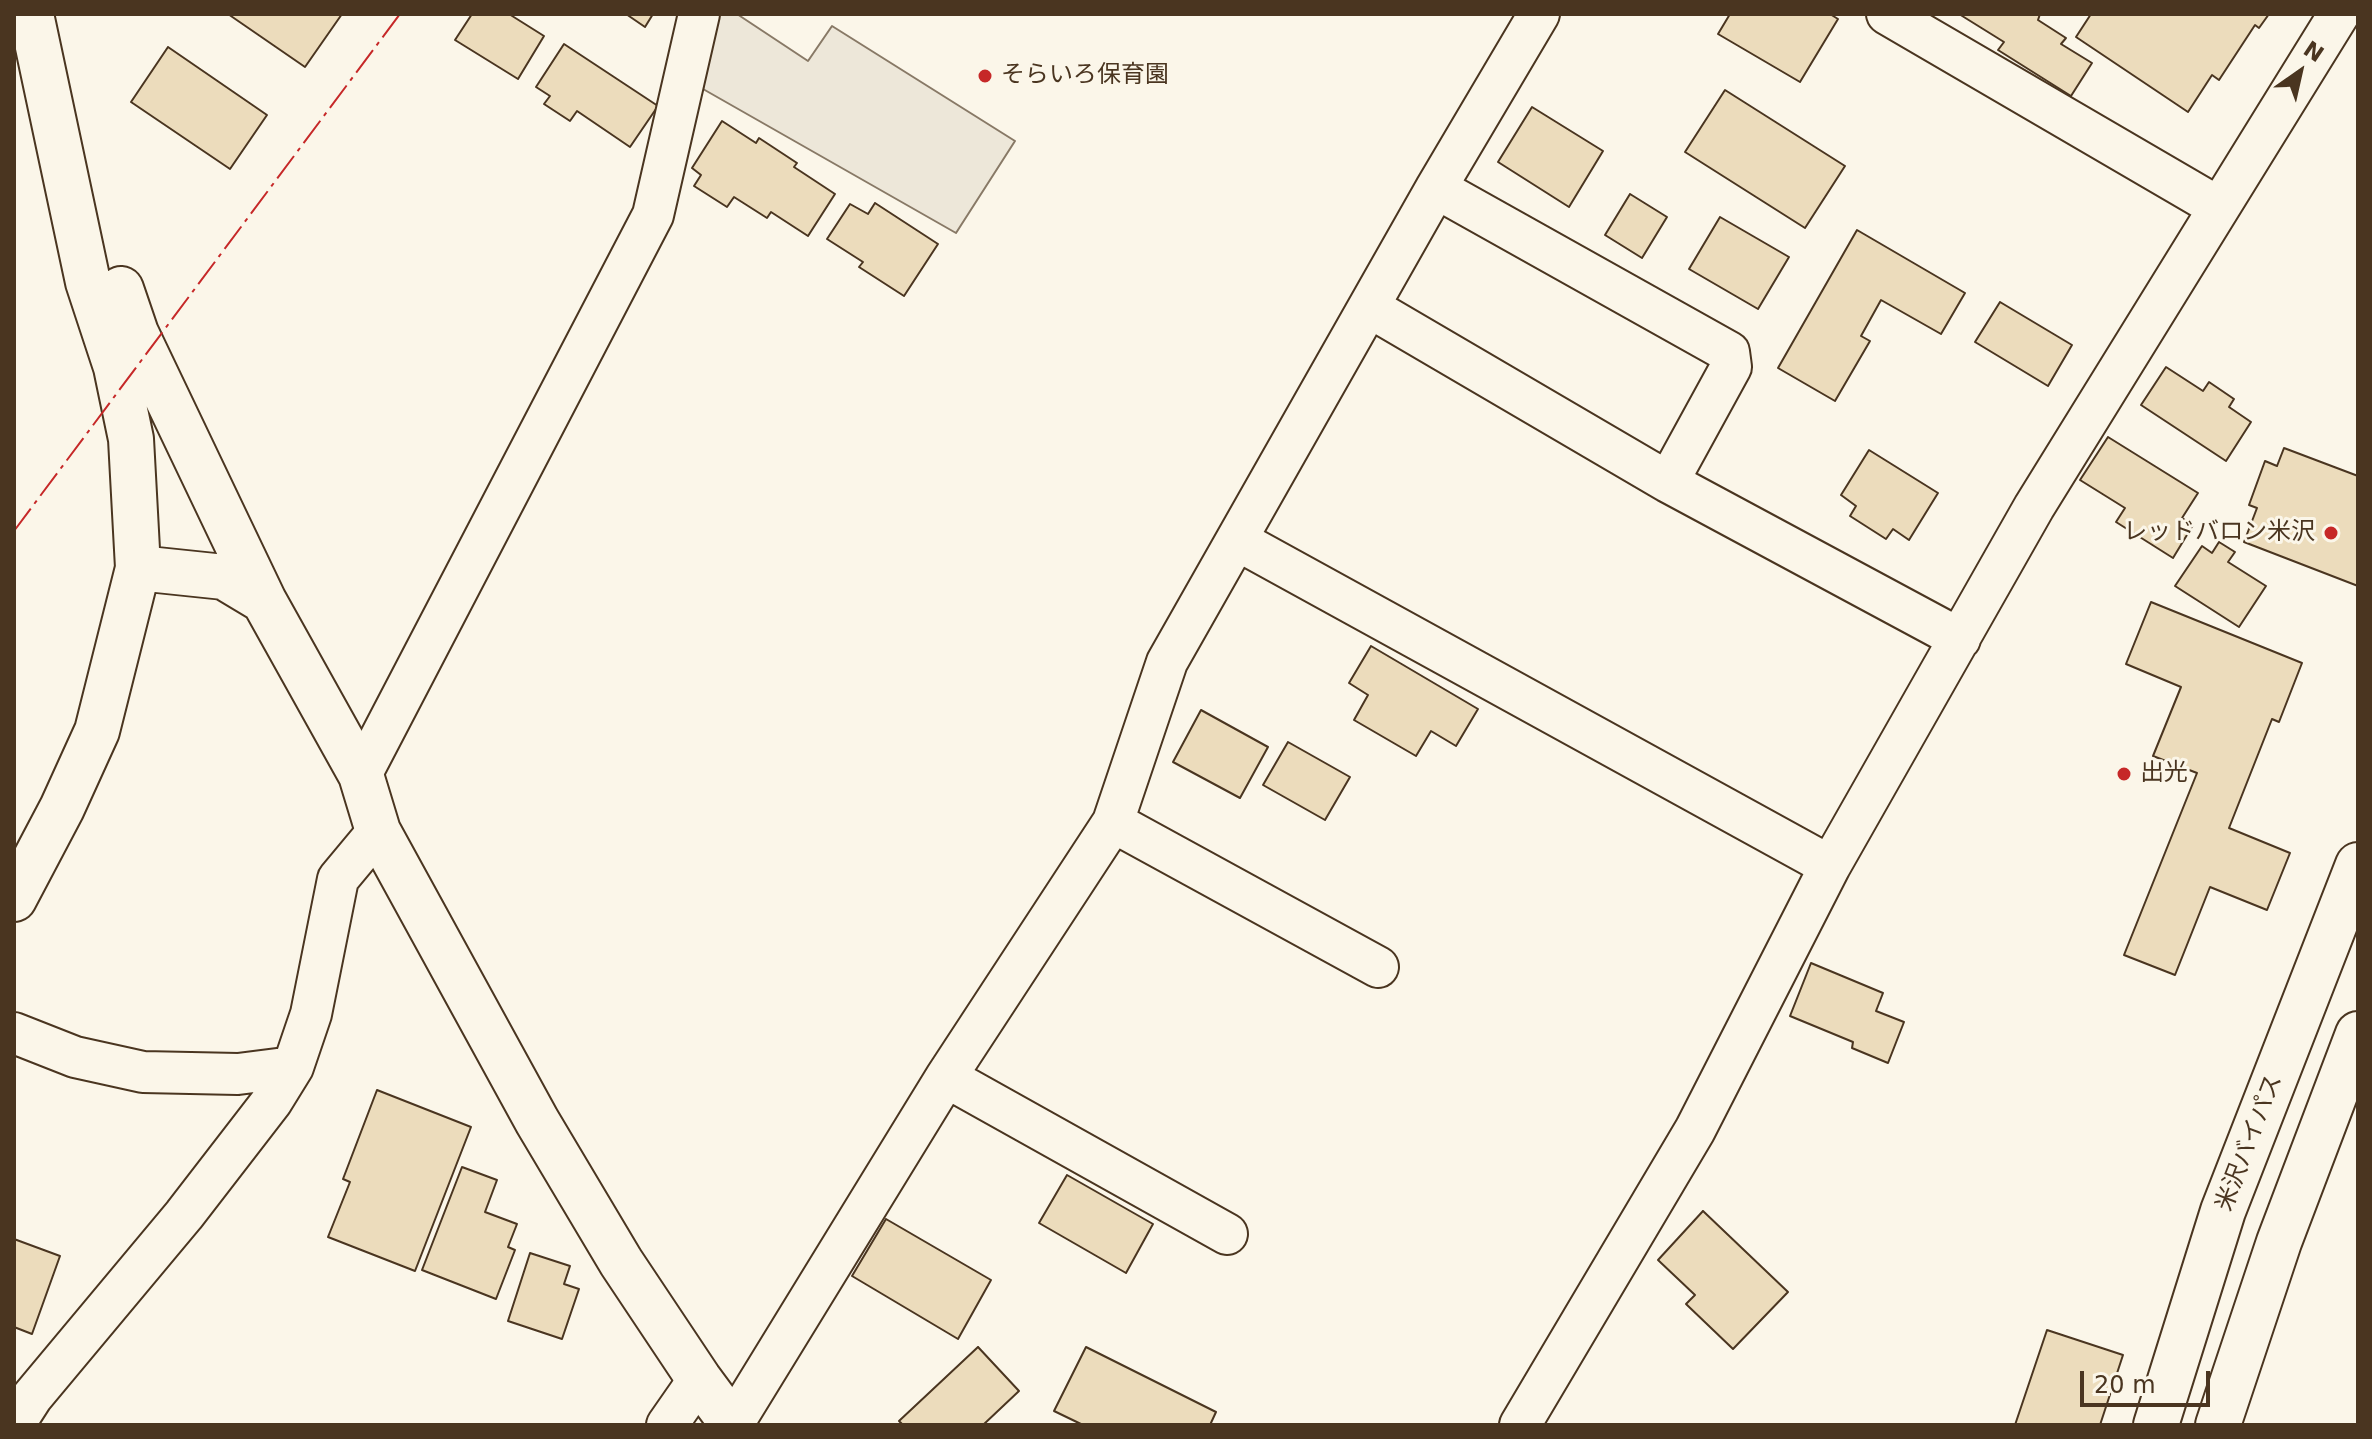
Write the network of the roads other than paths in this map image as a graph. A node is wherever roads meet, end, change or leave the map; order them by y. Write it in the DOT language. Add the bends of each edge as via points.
graph roads {
  1 [pos="699,14"];
  2 [pos="1539,14"];
  3 [pos="1887,14"];
  4 [pos="2339,14"];
  5 [pos="29,16"];
  6 [pos="1436,188"];
  7 [pos="2218,207"];
  8 [pos="1369,307"];
  9 [pos="1668,482"];
  10 [pos="1237,540"];
  11 [pos="138,568"];
  12 [pos="264,601"];
  13 [pos="1960,639"];
  14 [pos="361,775"];
  15 [pos="1113,822"];
  16 [pos="378,831"];
  17 [pos="2358,865"];
  18 [pos="1830,866"];
  19 [pos="14,899"];
  20 [pos="1378,967"];
  21 [pos="14,1033"];
  22 [pos="2358,1034"];
  23 [pos="293,1067"];
  24 [pos="946,1077"];
  25 [pos="1227,1234"];
  26 [pos="699,1379"];
  27 [pos="733,1424"];
  28 [pos="14,1425"];
  29 [pos="667,1425"];
  30 [pos="1520,1425"];
  31 [pos="2156,1425"];
  32 [pos="2218,1425"];
  1 -- 14 [label="street" via="653,215"];
  2 -- 6 [label="street"];
  3 -- 7 [label="street"];
  4 -- 7 [label="street"];
  5 -- 11 [label="main road" via="88,282 116,367 131,439"];
  5 -- 12 [label="main road" via="136,333"];
  6 -- 8 [label="street"];
  6 -- 9 [label="street" via="1729,352 1731,367"];
  7 -- 13 [label="street" via="2034,507"];
  8 -- 9 [label="street"];
  8 -- 10 [label="street"];
  9 -- 13 [label="street"];
  10 -- 15 [label="street" via="1167,662"];
  10 -- 18 [label="street"];
  11 -- 12 [label="main road" via="224,577"];
  11 -- 19 [label="main road" via="97,731"];
  12 -- 14 [label="main road"];
  13 -- 18 [label="street"];
  14 -- 16 [label="main road"];
  15 -- 20 [label="street"];
  15 -- 24 [label="street"];
  16 -- 23 [label="street" via="338,879 311,1014"];
  16 -- 26 [label="main road" via="537,1121"];
  17 -- 31 [label="main road, 米沢バイパス" via="2223,1211"];
  18 -- 30 [label="street" via="1695,1130"];
  21 -- 23 [label="street" via="75,1057 143,1072 238,1074"];
  22 -- 32 [label="main road" via="2279,1242"];
  23 -- 28 [label="street" via="184,1215"];
  24 -- 25 [label="street"];
  24 -- 27 [label="street"];
  26 -- 27 [label="main road"];
  26 -- 29 [label="street"];
}
